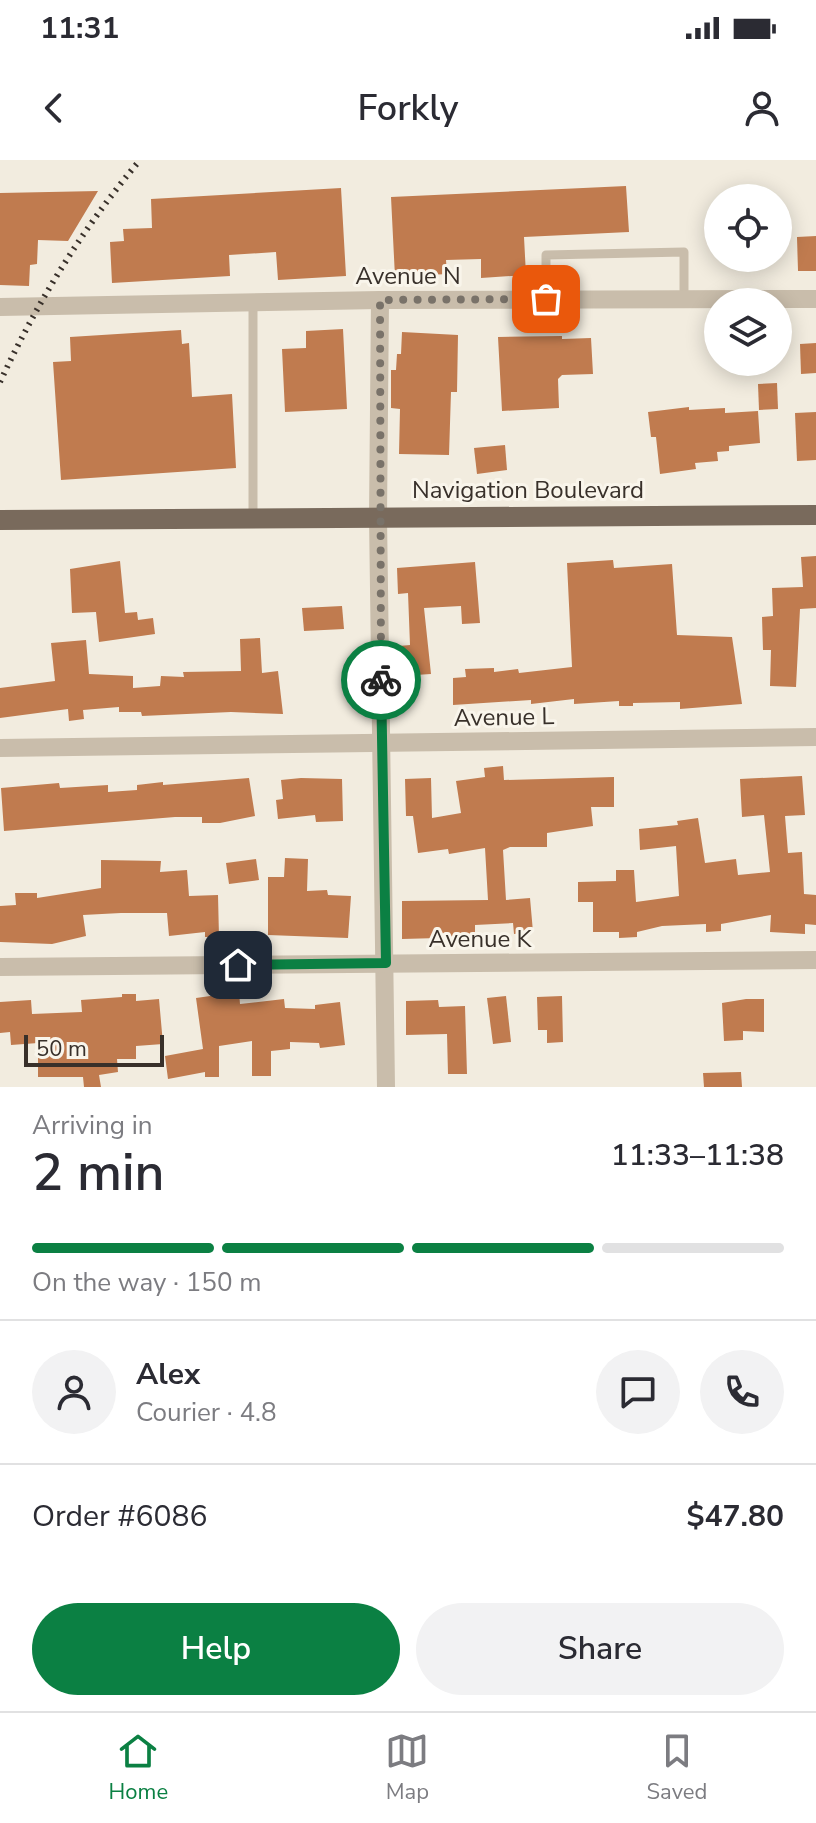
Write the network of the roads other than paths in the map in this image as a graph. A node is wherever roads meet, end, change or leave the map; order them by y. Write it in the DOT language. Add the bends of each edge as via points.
graph roads {
  1 [pos="546,299"];
  2 [pos="684,299"];
  3 [pos="816,299"];
  4 [pos="380,300"];
  5 [pos="253,303"];
  6 [pos="0,308"];
  7 [pos="816,515"];
  8 [pos="378,517"];
  9 [pos="253,518"];
  10 [pos="0,520"];
  11 [pos="816,737"];
  12 [pos="382,742"];
  13 [pos="0,748"];
  14 [pos="816,960"];
  15 [pos="386,963"];
  16 [pos="0,967"];
  17 [pos="386,1087"];
  1 -- 2 [label="street, Avenue N"];
  1 -- 2 [label="lane" via="546,255 684,252"];
  1 -- 4 [label="street, Avenue N"];
  2 -- 3 [label="street, Avenue N"];
  4 -- 5 [label="street, Avenue N"];
  4 -- 8 [label="street"];
  5 -- 6 [label="street, Avenue N"];
  5 -- 9 [label="lane"];
  7 -- 8 [label="main road, Navigation Boulevard"];
  8 -- 9 [label="main road, Navigation Boulevard"];
  8 -- 12 [label="street"];
  9 -- 10 [label="main road, Navigation Boulevard"];
  11 -- 12 [label="street, Avenue L"];
  12 -- 13 [label="street, Avenue L"];
  12 -- 15 [label="street"];
  14 -- 15 [label="street, Avenue K"];
  15 -- 16 [label="street, Avenue K"];
  15 -- 17 [label="street"];
}
